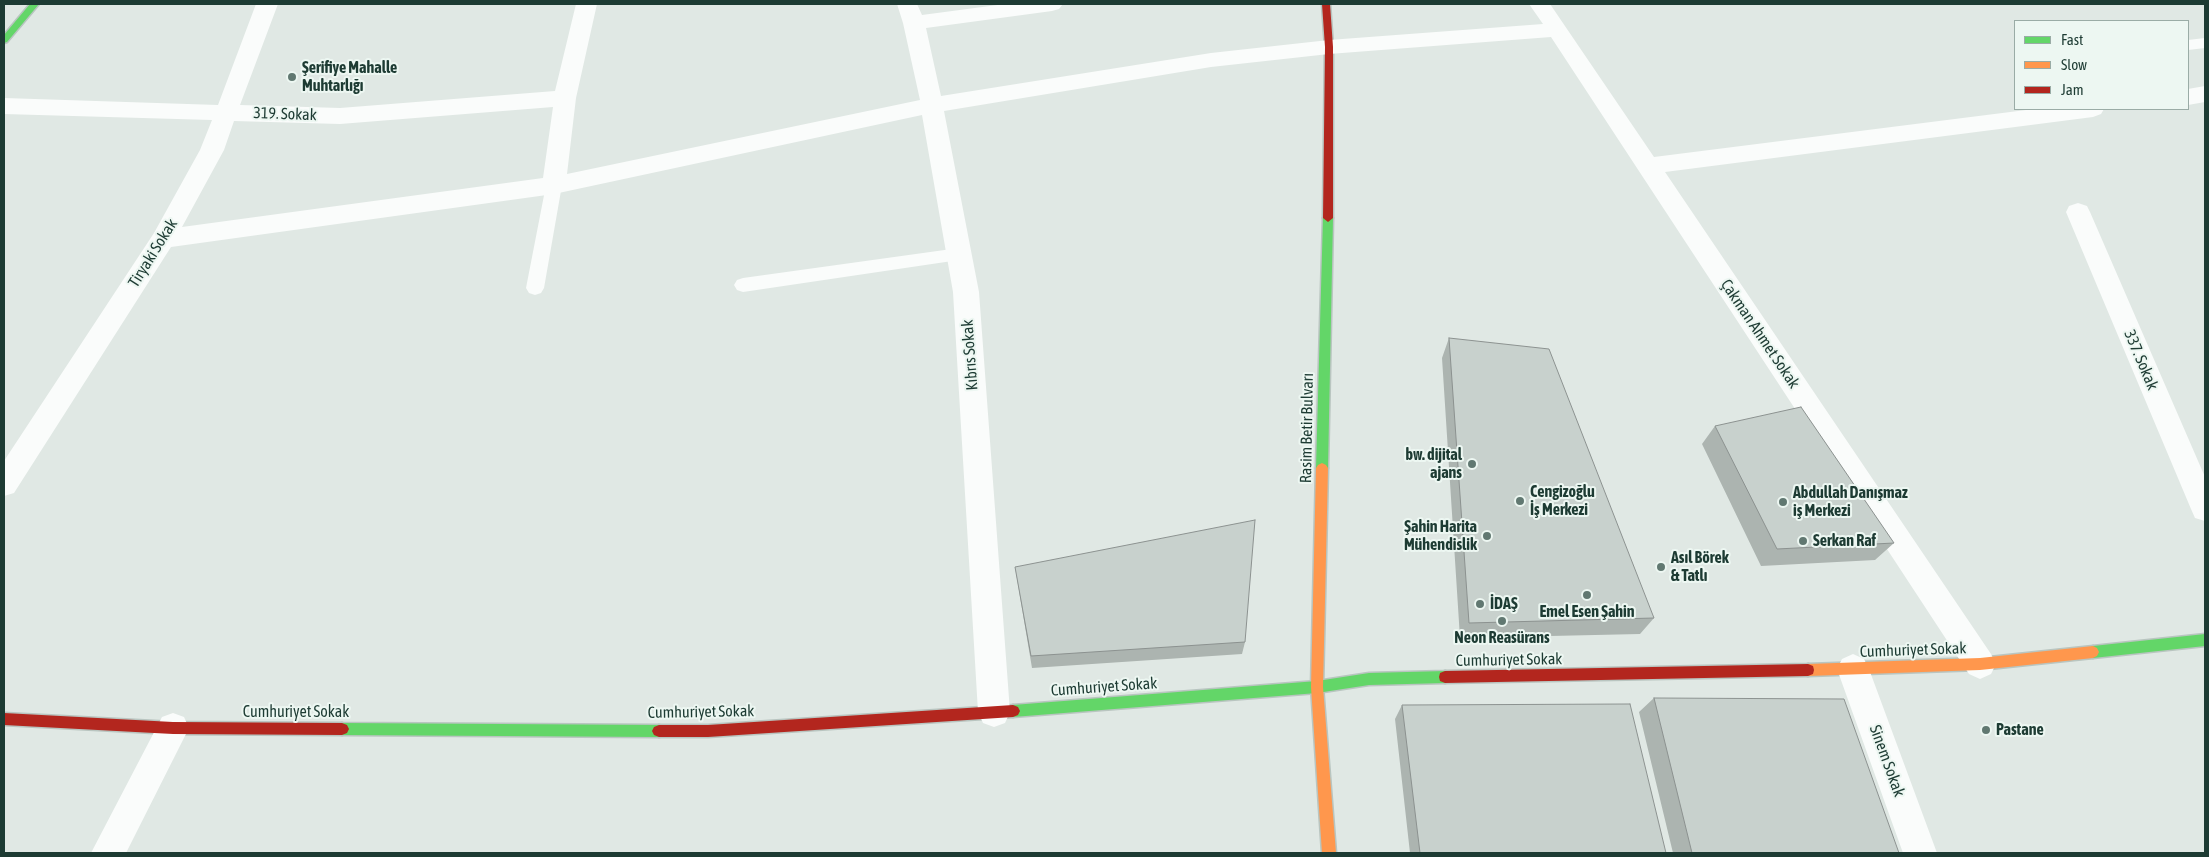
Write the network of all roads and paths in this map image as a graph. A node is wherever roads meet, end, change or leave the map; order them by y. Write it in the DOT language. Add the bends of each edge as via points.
graph roads {
  1 [pos="35,4"];
  2 [pos="267,4"];
  3 [pos="587,4"];
  4 [pos="1052,4"];
  5 [pos="1326,4"];
  6 [pos="1540,4"];
  7 [pos="910,13"];
  8 [pos="1557,30"];
  9 [pos="4,40"];
  10 [pos="2205,43"];
  11 [pos="2189,45"];
  12 [pos="1329,47"];
  13 [pos="2205,94"];
  14 [pos="2189,97"];
  15 [pos="565,98"];
  16 [pos="932,105"];
  17 [pos="4,106"];
  18 [pos="2085,110"];
  19 [pos="227,112"];
  20 [pos="1648,166"];
  21 [pos="554,186"];
  22 [pos="2078,212"];
  23 [pos="163,239"];
  24 [pos="959,254"];
  25 [pos="743,285"];
  26 [pos="535,288"];
  27 [pos="4,484"];
  28 [pos="2205,509"];
  29 [pos="2205,640"];
  30 [pos="1980,664"];
  31 [pos="1853,669"];
  32 [pos="1317,687"];
  33 [pos="994,712"];
  34 [pos="4,718"];
  35 [pos="172,728"];
  36 [pos="108,853"];
  37 [pos="1329,853"];
  38 [pos="1920,853"];
  1 -- 9 [label="street"];
  2 -- 19 [label="street, Tiryaki Sokak"];
  3 -- 15 [label="street"];
  4 -- 7 [label="street"];
  5 -- 12 [label="street, Rasim Betir Bulvarı"];
  6 -- 8 [label="street, Çakman Ahmet Sokak"];
  7 -- 16 [label="street, Kıbrıs Sokak"];
  8 -- 12 [label="street"];
  8 -- 20 [label="street, Çakman Ahmet Sokak"];
  10 -- 11 [label="lane"];
  12 -- 16 [label="street" via="1211,60"];
  12 -- 32 [label="street, Rasim Betir Bulvarı" via="1330,154"];
  13 -- 14 [label="street"];
  15 -- 19 [label="street, 319. Sokak" via="340,116"];
  15 -- 21 [label="street"];
  16 -- 21 [label="street"];
  16 -- 24 [label="street, Kıbrıs Sokak"];
  17 -- 19 [label="street, 319. Sokak"];
  18 -- 20 [label="street"];
  19 -- 23 [label="street, Tiryaki Sokak" via="212,150"];
  20 -- 30 [label="street, Çakman Ahmet Sokak"];
  21 -- 23 [label="street"];
  21 -- 26 [label="lane"];
  22 -- 28 [label="street, 337. Sokak"];
  23 -- 27 [label="street, Tiryaki Sokak"];
  24 -- 25 [label="lane"];
  24 -- 33 [label="street, Kıbrıs Sokak" via="966,292"];
  29 -- 30 [label="street, Cumhuriyet Sokak"];
  30 -- 31 [label="street, Cumhuriyet Sokak"];
  31 -- 32 [label="street, Cumhuriyet Sokak" via="1369,679"];
  31 -- 38 [label="street, Sinem Sokak"];
  32 -- 33 [label="street, Cumhuriyet Sokak"];
  32 -- 37 [label="street, Rasim Betir Bulvarı"];
  33 -- 35 [label="street, Cumhuriyet Sokak" via="708,731"];
  34 -- 35 [label="street, Cumhuriyet Sokak"];
  35 -- 36 [label="street"];
}
